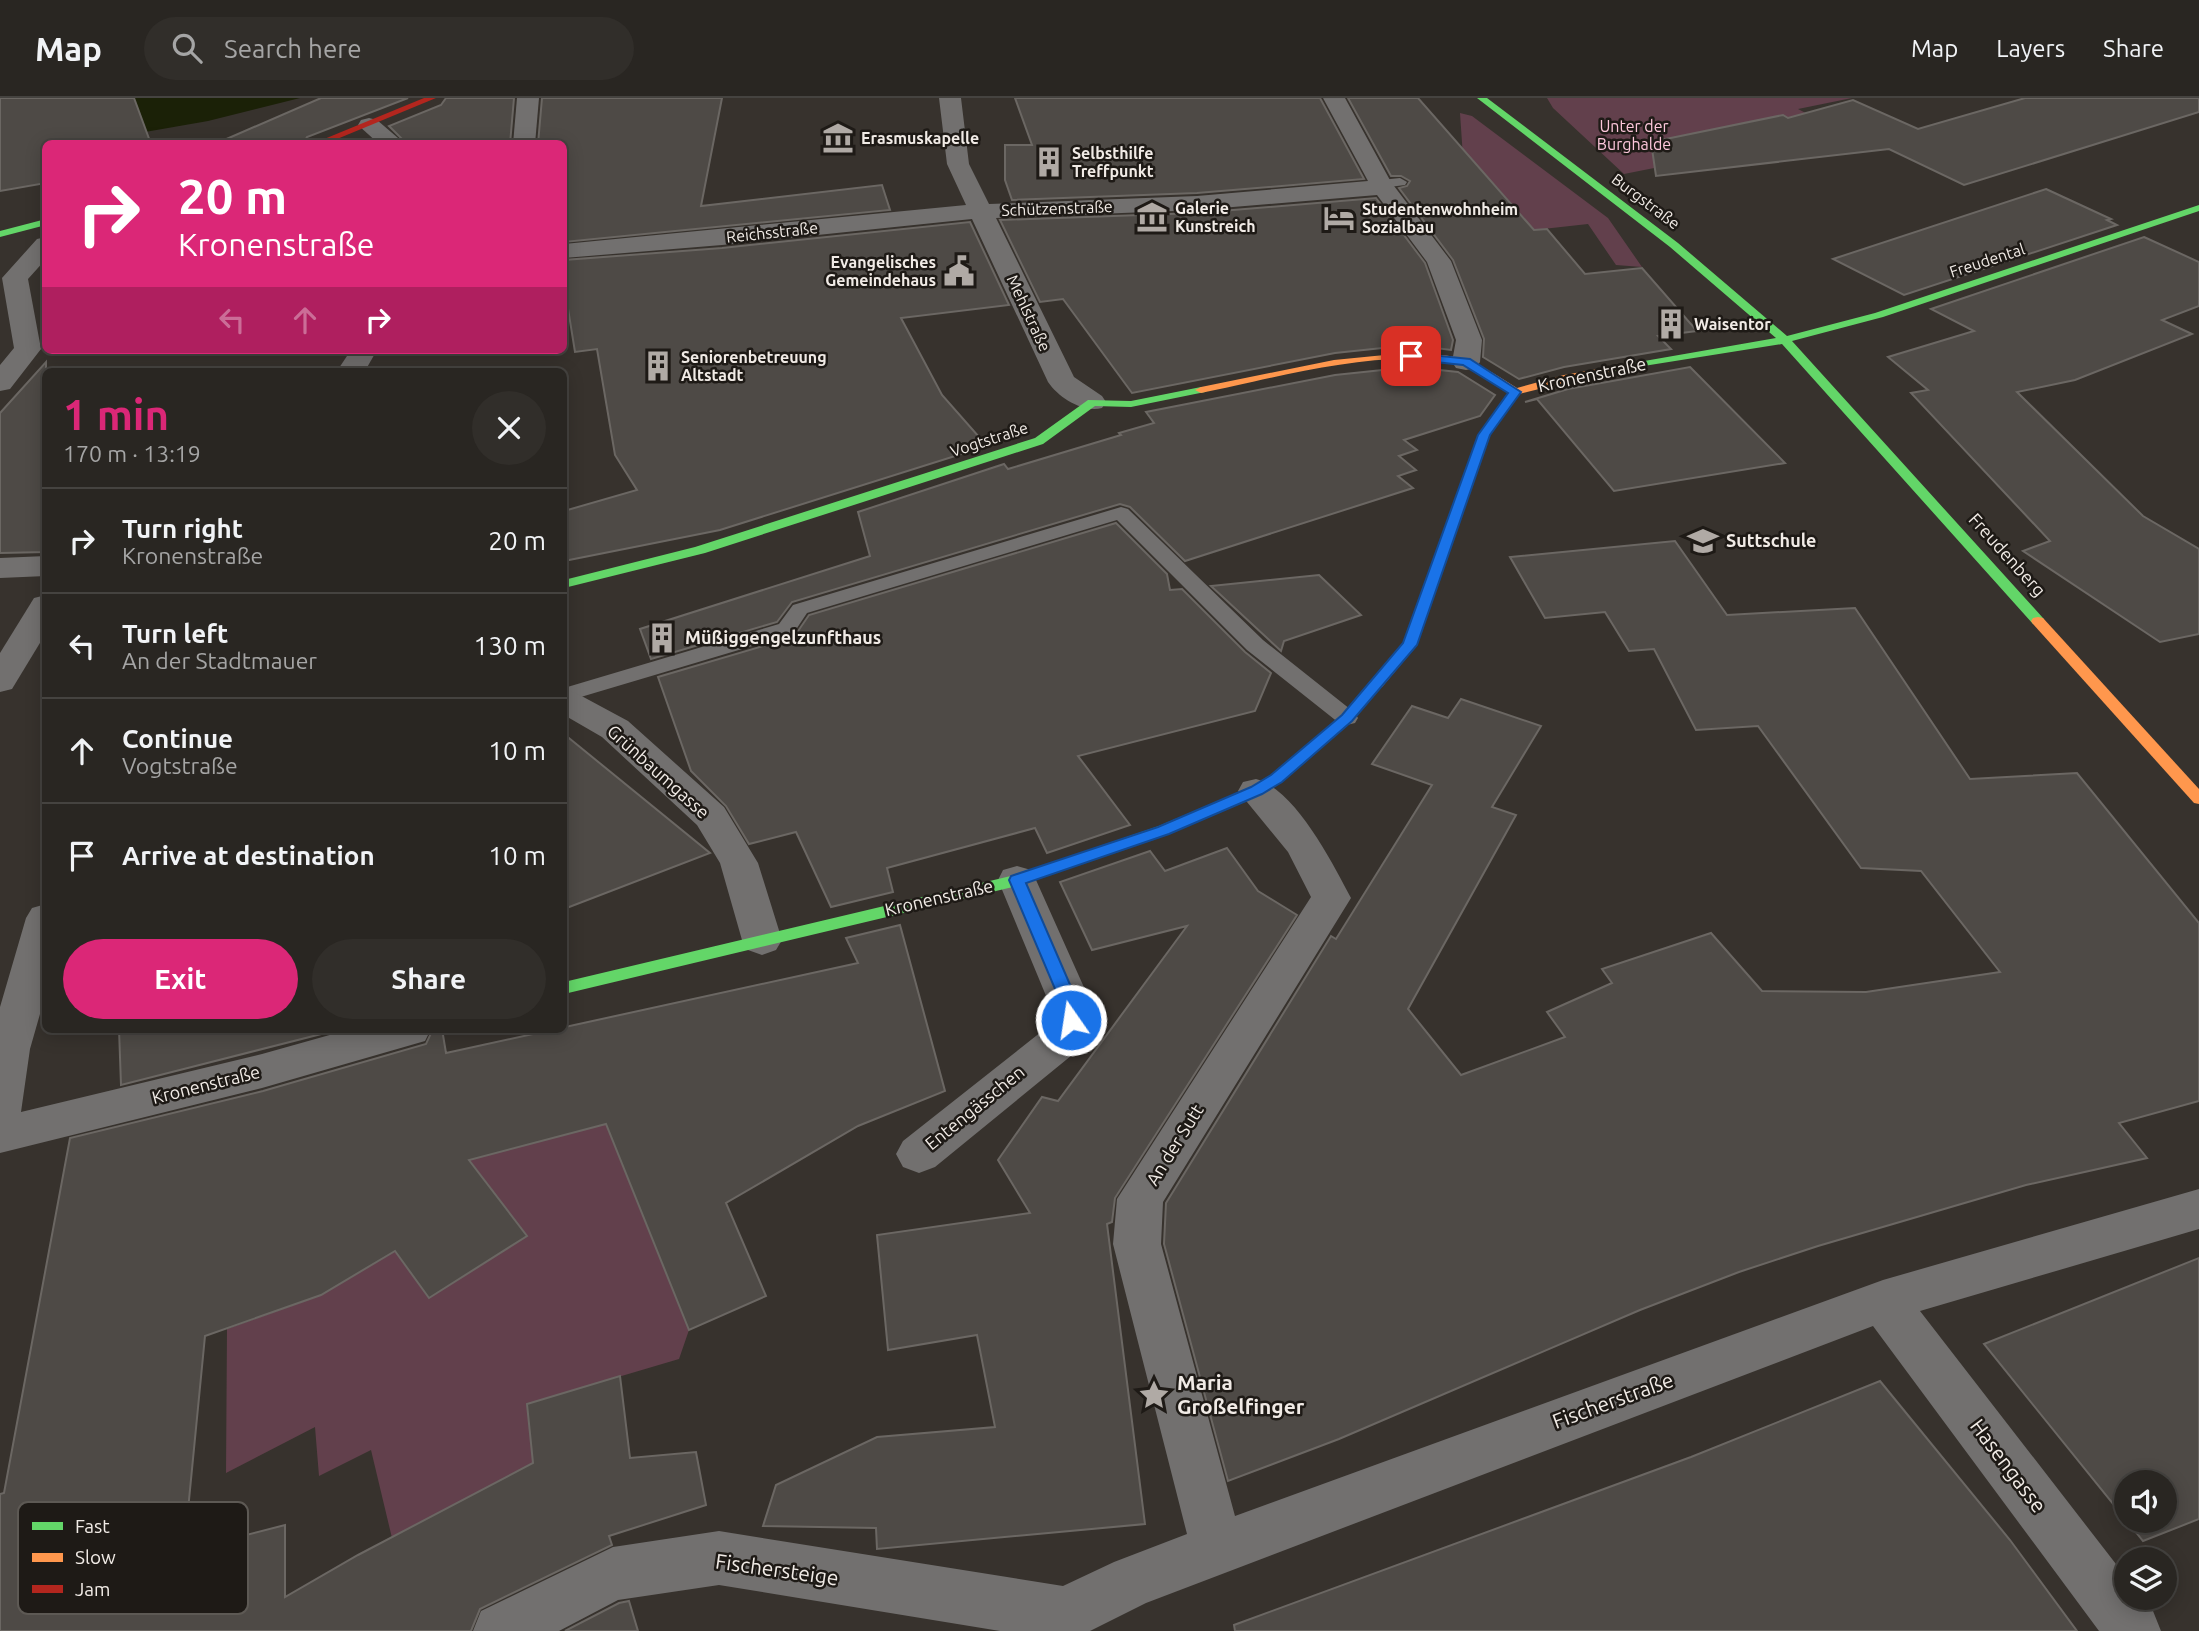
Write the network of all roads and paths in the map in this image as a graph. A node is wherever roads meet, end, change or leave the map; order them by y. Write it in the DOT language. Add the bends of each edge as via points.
graph roads {
  1 [pos="432,98"];
  2 [pos="527,98"];
  3 [pos="950,98"];
  4 [pos="1335,98"];
  5 [pos="1481,98"];
  6 [pos="369,125"];
  7 [pos="327,140"];
  8 [pos="389,140"];
  9 [pos="524,140"];
  10 [pos="1388,184"];
  11 [pos="2199,208"];
  12 [pos="981,211"];
  13 [pos="42,223"];
  14 [pos="0,234"];
  15 [pos="42,247"];
  16 [pos="567,251"];
  17 [pos="7,276"];
  18 [pos="1785,340"];
  19 [pos="1466,362"];
  20 [pos="0,383"];
  21 [pos="1515,392"];
  22 [pos="1093,402"];
  23 [pos="42,566"];
  24 [pos="0,568"];
  25 [pos="567,583"];
  26 [pos="42,612"];
  27 [pos="0,681"];
  28 [pos="567,694"];
  29 [pos="567,703"];
  30 [pos="1347,718"];
  31 [pos="1256,791"];
  32 [pos="2199,799"];
  33 [pos="1017,880"];
  34 [pos="42,932"];
  35 [pos="762,940"];
  36 [pos="567,987"];
  37 [pos="396,1033"];
  38 [pos="0,1109"];
  39 [pos="0,1135"];
  40 [pos="919,1154"];
  41 [pos="2199,1209"];
  42 [pos="1883,1301"];
  43 [pos="1217,1548"];
  44 [pos="1054,1623"];
  45 [pos="501,1631"];
  46 [pos="2133,1631"];
  1 -- 6 [label="street"];
  2 -- 9 [label="street"];
  3 -- 12 [label="street, Mehlstraße" via="958,164"];
  4 -- 10 [label="street"];
  5 -- 18 [label="street, Burgstraße" via="1724,284"];
  6 -- 7 [label="street"];
  6 -- 8 [label="street"];
  10 -- 12 [label="street, Schützenstraße" via="1197,203"];
  10 -- 19 [label="street" via="1439,261 1469,340"];
  11 -- 18 [label="street, Freudental" via="1879,315"];
  12 -- 16 [label="street, Reichsstraße"];
  12 -- 22 [label="street, Mehlstraße" via="1062,382"];
  13 -- 14 [label="street"];
  15 -- 17 [label="street"];
  17 -- 20 [label="street" via="28,349"];
  18 -- 21 [label="street, Kronenstraße" via="1564,378"];
  18 -- 32 [label="street, Freudenberg"];
  19 -- 21 [label="street"];
  19 -- 22 [label="street" via="1411,356 1335,364 1131,404"];
  21 -- 30 [label="street, Kronenstraße" via="1484,435 1410,645"];
  22 -- 25 [label="street, Vogtstraße" via="1039,441 700,550"];
  23 -- 24 [label="street"];
  26 -- 27 [label="street"];
  28 -- 30 [label="lane" via="786,629 800,609 1121,513 1255,645"];
  29 -- 35 [label="street, Grünbaumgasse" via="615,729 710,816 739,863"];
  30 -- 31 [label="street, Kronenstraße"];
  31 -- 33 [label="street, Kronenstraße" via="1164,830"];
  31 -- 43 [label="street, An der Sutt" via="1304,845 1331,898 1140,1199 1137,1244"];
  33 -- 35 [label="street, Kronenstraße"];
  33 -- 40 [label="street, Entengässchen" via="1070,1003 1071,1020 1062,1039"];
  34 -- 38 [label="street" via="9,1049"];
  35 -- 36 [label="street, Kronenstraße"];
  37 -- 39 [label="street, Kronenstraße"];
  41 -- 42 [label="street, Fischerstraße"];
  42 -- 43 [label="street, Fischerstraße"];
  42 -- 46 [label="street, Hasengasse"];
  43 -- 44 [label="street, Fischerstraße" via="1133,1581"];
  44 -- 45 [label="street, Fischersteige" via="719,1558 613,1574"];
}
